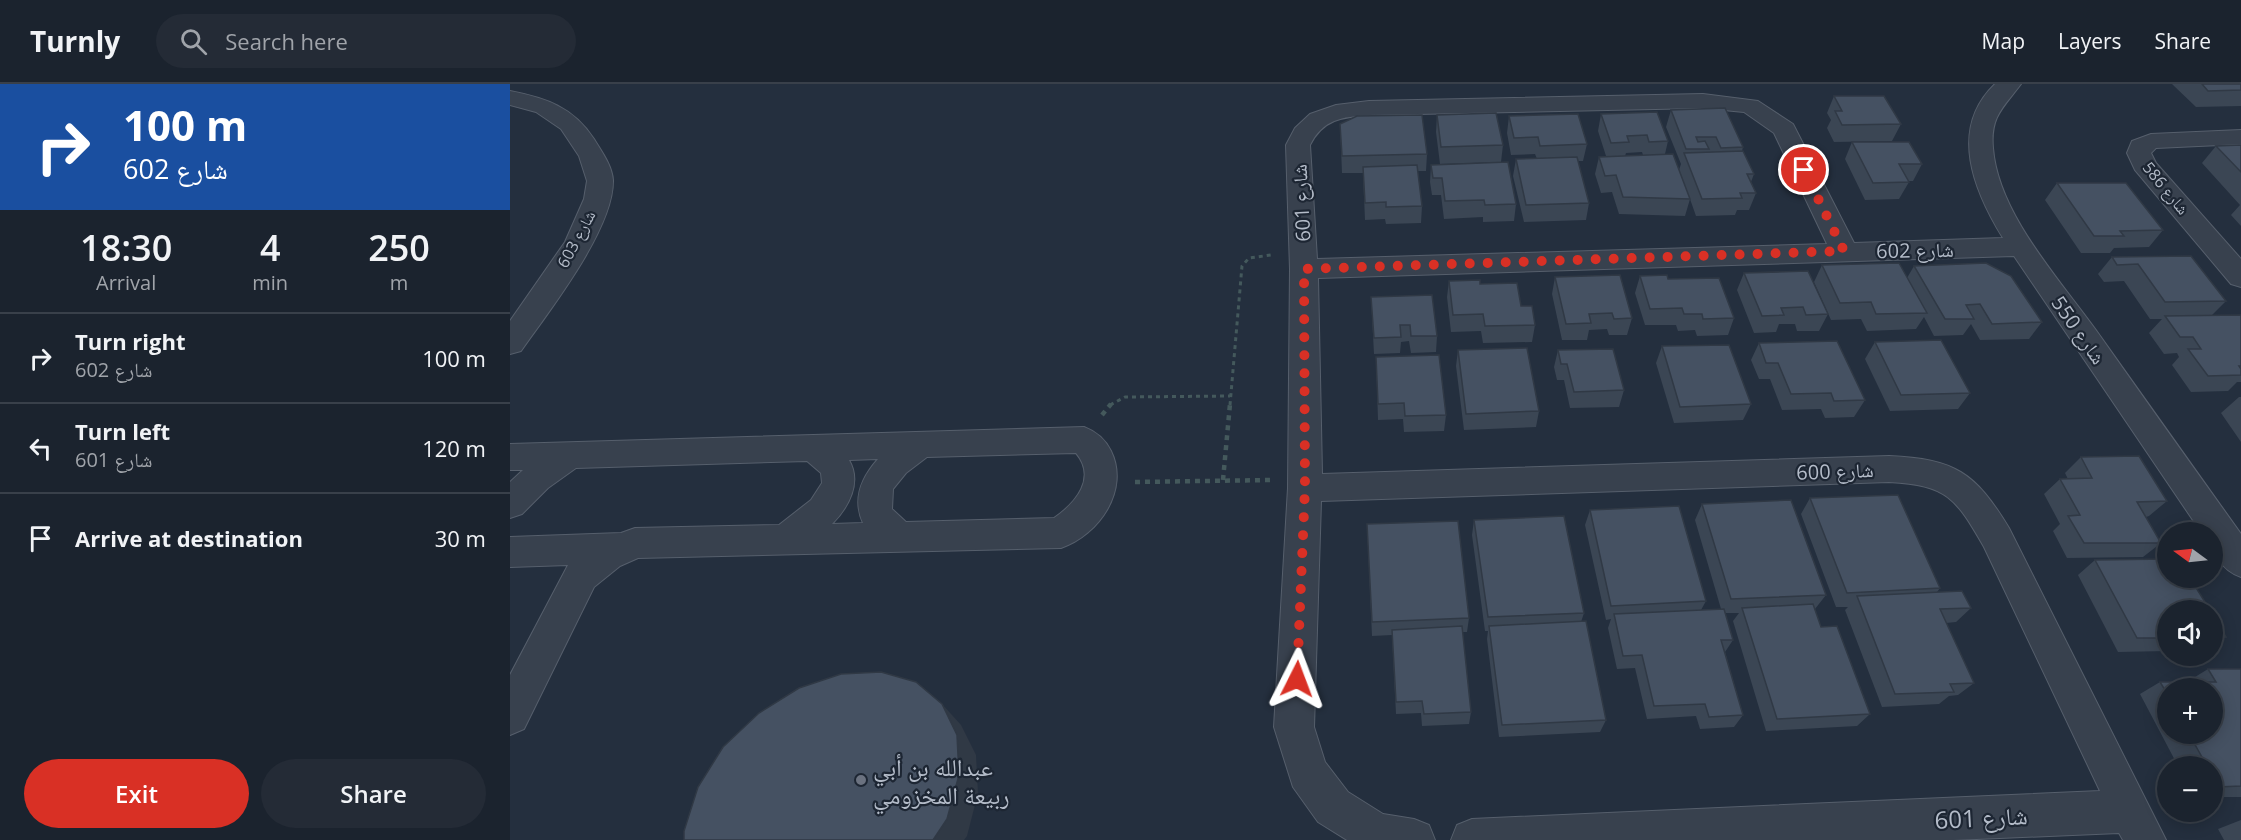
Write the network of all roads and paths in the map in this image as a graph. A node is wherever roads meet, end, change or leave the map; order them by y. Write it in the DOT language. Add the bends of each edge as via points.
graph roads {
  1 [pos="2009,84"];
  2 [pos="522,94"];
  3 [pos="2241,136"];
  4 [pos="2022,247"];
  5 [pos="1844,251"];
  6 [pos="1304,262"];
  7 [pos="2241,277"];
  8 [pos="510,343"];
  9 [pos="1230,396"];
  10 [pos="1084,440"];
  11 [pos="921,444"];
  12 [pos="812,448"];
  13 [pos="570,455"];
  14 [pos="510,456"];
  15 [pos="1223,480"];
  16 [pos="1102,482"];
  17 [pos="1305,484"];
  18 [pos="510,504"];
  19 [pos="901,537"];
  20 [pos="783,540"];
  21 [pos="621,548"];
  22 [pos="510,552"];
  23 [pos="2241,562"];
  24 [pos="510,716"];
  25 [pos="2138,825"];
  26 [pos="1414,840"];
  27 [pos="1473,840"];
  1 -- 4 [label="street, شارع 550" via="1995,95 1984,114 1979,135 1989,187"];
  2 -- 8 [label="street, شارع 603" via="573,124 591,154 600,180 582,236"];
  3 -- 7 [label="street, شارع 586" via="2151,141 2141,146 2139,153 2144,165"];
  4 -- 5 [label="street, شارع 602"];
  4 -- 23 [label="street, شارع 550"];
  5 -- 6 [label="street, شارع 602"];
  5 -- 6 [label="street, شارع 601" via="1784,129 1750,106 1703,101 1369,108 1322,116 1306,127 1298,145"];
  6 -- 9 [label="path" via="1261,255 1249,258 1242,266"];
  6 -- 17 [label="street, شارع 601"];
  9 -- 10 [label="path" via="1125,397 1112,402"];
  9 -- 15 [label="path"];
  10 -- 11 [label="street"];
  10 -- 16 [label="street" via="1099,458"];
  11 -- 12 [label="street"];
  11 -- 19 [label="street" via="891,465 874,493 878,520"];
  12 -- 13 [label="street"];
  12 -- 20 [label="street" via="833,460 838,471 836,489 826,509 814,521"];
  13 -- 14 [label="street"];
  13 -- 18 [label="street" via="537,478"];
  15 -- 16 [label="path"];
  15 -- 17 [label="path"];
  16 -- 19 [label="street" via="1088,510 1061,533"];
  17 -- 25 [label="street, شارع 600" via="1889,469 1923,470 1952,481 1977,503 1997,538"];
  17 -- 26 [label="street, شارع 601" via="1294,727 1308,773 1333,807 1376,834"];
  19 -- 20 [label="street"];
  20 -- 21 [label="street" via="634,543"];
  21 -- 22 [label="street"];
  21 -- 24 [label="street" via="594,564 572,590"];
  25 -- 27 [label="street, شارع 601"];
}
